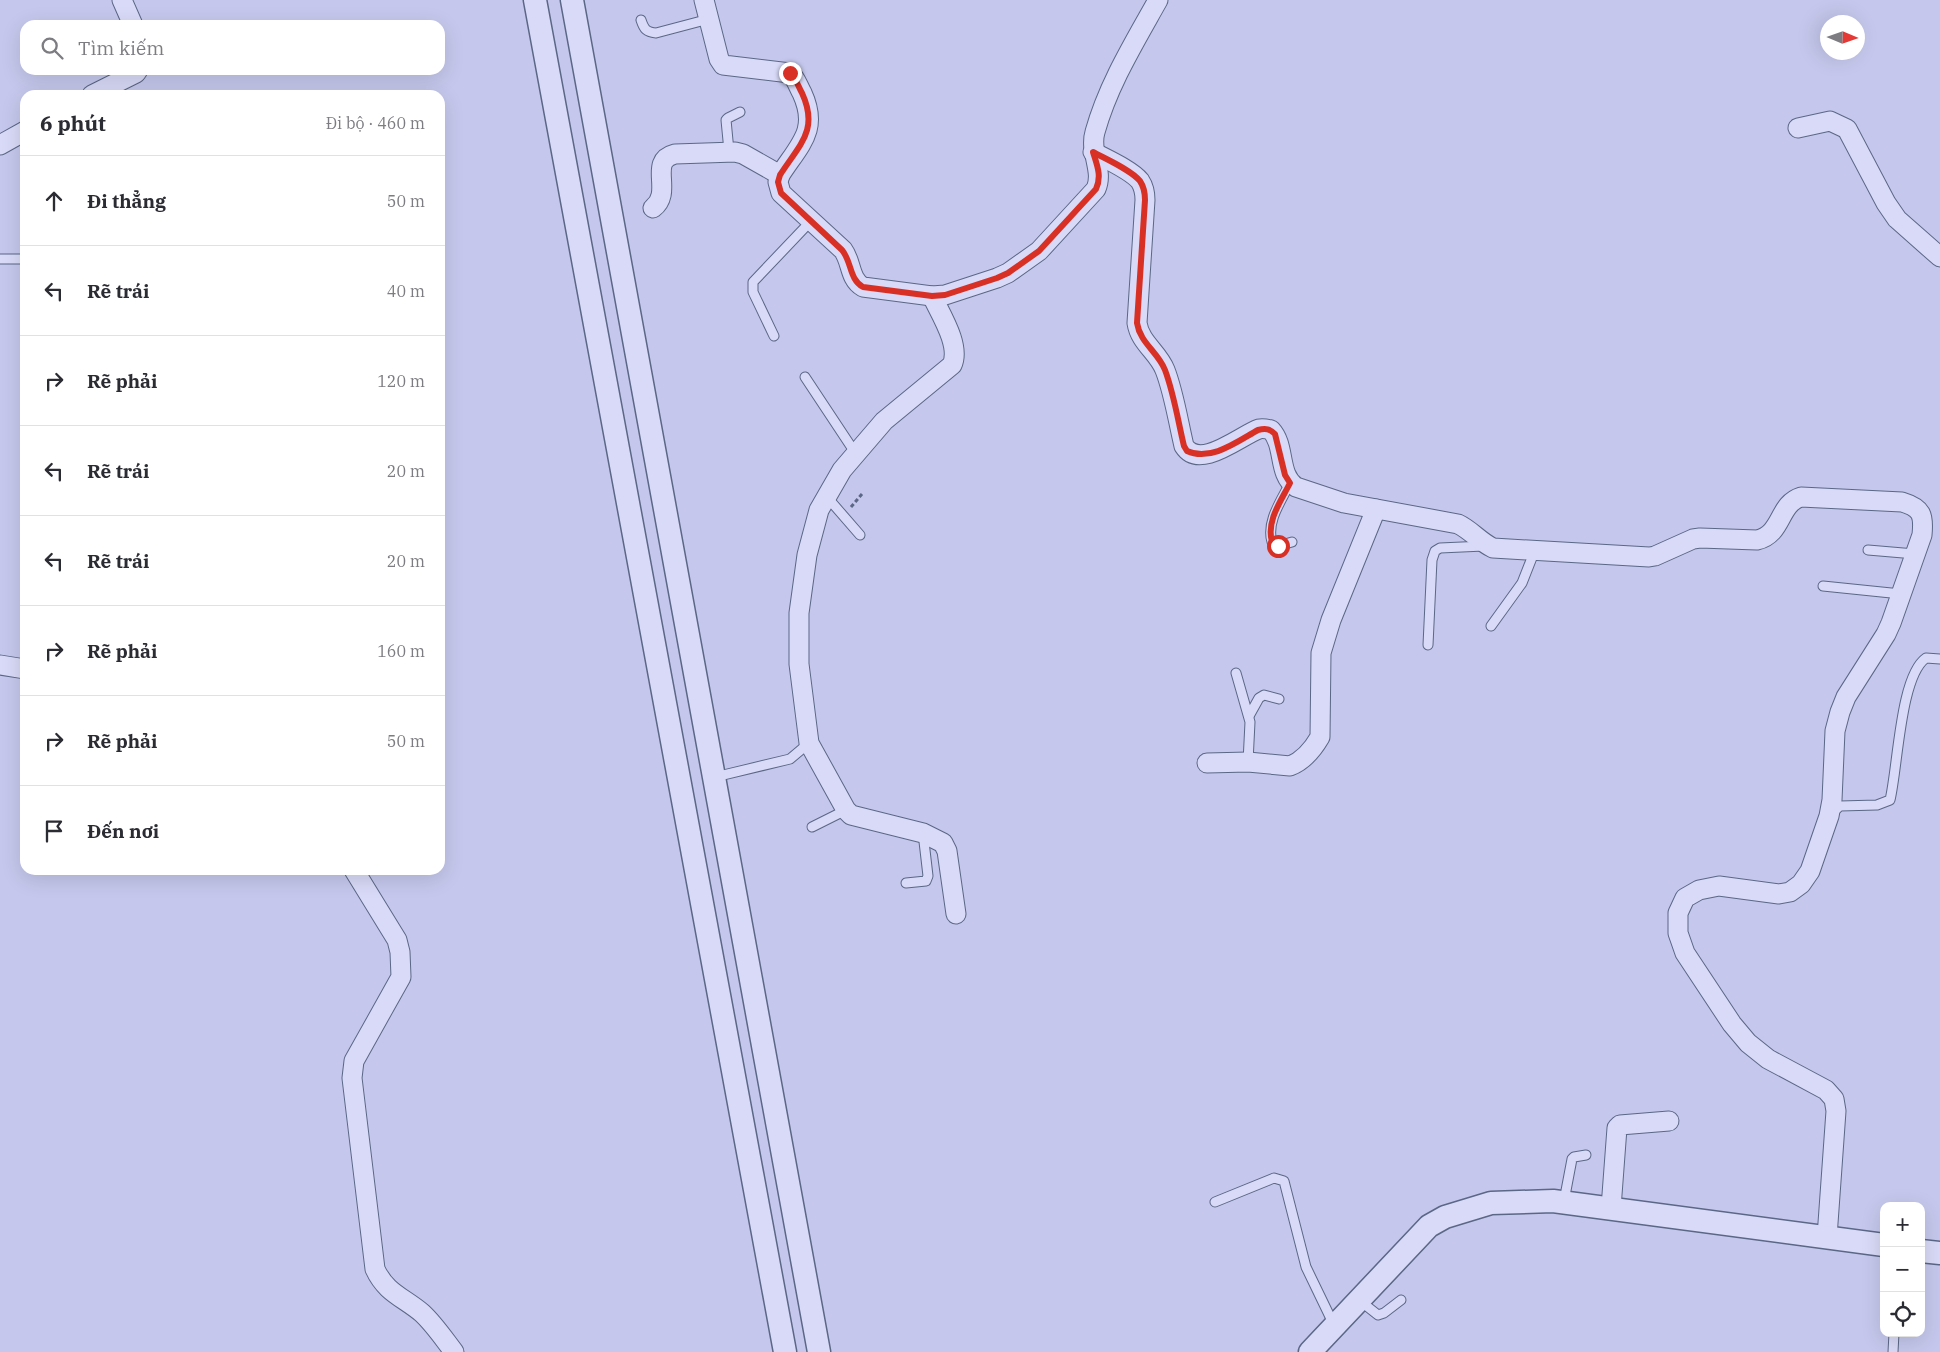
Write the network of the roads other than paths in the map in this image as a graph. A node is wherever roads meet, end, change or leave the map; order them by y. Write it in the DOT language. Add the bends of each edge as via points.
graph roads {
  1 [pos="122,0"];
  2 [pos="535,0"];
  3 [pos="572,0"];
  4 [pos="704,0"];
  5 [pos="1158,0"];
  6 [pos="709,19"];
  7 [pos="131,20"];
  8 [pos="641,20"];
  9 [pos="132,75"];
  10 [pos="102,90"];
  11 [pos="740,112"];
  12 [pos="1798,128"];
  13 [pos="20,134"];
  14 [pos="0,145"];
  15 [pos="729,150"];
  16 [pos="1093,152"];
  17 [pos="780,175"];
  18 [pos="653,208"];
  19 [pos="811,221"];
  20 [pos="1940,257"];
  21 [pos="0,258"];
  22 [pos="20,259"];
  23 [pos="932,296"];
  24 [pos="774,336"];
  25 [pos="805,377"];
  26 [pos="856,454"];
  27 [pos="1290,483"];
  28 [pos="827,497"];
  29 [pos="1376,510"];
  30 [pos="860,535"];
  31 [pos="1292,542"];
  32 [pos="1486,546"];
  33 [pos="1535,550"];
  34 [pos="1868,550"];
  35 [pos="1915,554"];
  36 [pos="1823,586"];
  37 [pos="1901,594"];
  38 [pos="1491,626"];
  39 [pos="1428,645"];
  40 [pos="1940,659"];
  41 [pos="0,665"];
  42 [pos="20,668"];
  43 [pos="1236,673"];
  44 [pos="1279,699"];
  45 [pos="1249,716"];
  46 [pos="809,743"];
  47 [pos="1248,762"];
  48 [pos="1207,763"];
  49 [pos="714,778"];
  50 [pos="846,810"];
  51 [pos="1829,816"];
  52 [pos="812,827"];
  53 [pos="923,833"];
  54 [pos="357,875"];
  55 [pos="906,883"];
  56 [pos="956,914"];
  57 [pos="1669,1121"];
  58 [pos="1586,1155"];
  59 [pos="1564,1201"];
  60 [pos="1215,1202"];
  61 [pos="1611,1208"];
  62 [pos="1828,1237"];
  63 [pos="1880,1244"];
  64 [pos="1925,1251"];
  65 [pos="1940,1253"];
  66 [pos="1359,1300"];
  67 [pos="1401,1300"];
  68 [pos="1335,1326"];
  69 [pos="1894,1337"];
  70 [pos="454,1352"];
  71 [pos="785,1352"];
  72 [pos="819,1352"];
  73 [pos="1310,1352"];
  74 [pos="1893,1352"];
  1 -- 7 [label="street"];
  2 -- 71 [label="street"];
  3 -- 49 [label="street"];
  4 -- 6 [label="street"];
  5 -- 16 [label="street" via="1112,86 1094,133"];
  6 -- 8 [label="lane" via="656,33 644,29"];
  6 -- 17 [label="street" via="723,65 784,71 798,84 808,107 809,124"];
  9 -- 10 [label="street"];
  11 -- 15 [label="lane" via="726,120"];
  12 -- 20 [label="street" via="1830,121 1847,129 1897,219"];
  13 -- 14 [label="street"];
  15 -- 17 [label="street" via="743,154"];
  15 -- 18 [label="street" via="668,156 663,160 660,203"];
  16 -- 23 [label="street" via="1099,174 1096,189 1039,251 997,278 945,295"];
  16 -- 27 [label="street" via="1132,174 1144,190 1138,331 1164,368 1184,446 1193,454 1218,451 1258,430 1271,430 1278,441 1285,475"];
  17 -- 19 [label="street" via="781,193"];
  19 -- 23 [label="street" via="848,257 857,284"];
  19 -- 24 [label="lane" via="754,282 753,292"];
  21 -- 22 [label="lane"];
  23 -- 26 [label="street" via="955,347 956,357 952,365 884,421"];
  25 -- 26 [label="lane"];
  26 -- 28 [label="street" via="842,470"];
  27 -- 29 [label="street" via="1344,504"];
  27 -- 31 [label="lane" via="1274,513 1270,537 1278,546"];
  28 -- 30 [label="lane"];
  28 -- 46 [label="street" via="819,510 807,555 799,614 800,664"];
  29 -- 32 [label="street" via="1458,524"];
  29 -- 47 [label="street" via="1331,620 1321,653 1320,738 1297,764"];
  32 -- 33 [label="street"];
  32 -- 39 [label="lane" via="1434,551"];
  33 -- 35 [label="street" via="1649,557 1693,539 1757,540 1766,538 1788,504 1801,497 1913,505 1920,512 1923,523"];
  33 -- 38 [label="lane" via="1518,590"];
  34 -- 35 [label="lane"];
  35 -- 37 [label="street"];
  36 -- 37 [label="lane"];
  37 -- 51 [label="street" via="1886,634 1840,712 1835,730"];
  40 -- 51 [label="lane" via="1926,658 1916,669 1904,706 1890,800 1877,805 1840,806"];
  41 -- 42 [label="street"];
  43 -- 45 [label="lane"];
  44 -- 45 [label="lane" via="1264,695"];
  45 -- 47 [label="lane"];
  46 -- 49 [label="lane" via="790,759"];
  46 -- 50 [label="street"];
  47 -- 48 [label="street"];
  49 -- 72 [label="street"];
  50 -- 52 [label="lane"];
  50 -- 53 [label="street" via="851,815"];
  51 -- 62 [label="street" via="1810,871 1790,892 1779,894 1718,886 1698,890 1685,898 1678,913 1678,933 1686,953 1737,1030 1768,1059 1826,1090 1834,1099 1836,1111"];
  53 -- 55 [label="lane" via="928,876 926,881"];
  53 -- 56 [label="street" via="943,843 947,851"];
  54 -- 70 [label="street" via="397,940 401,967 401,977 354,1061 352,1078 375,1269 381,1282 421,1312"];
  57 -- 61 [label="street" via="1620,1125 1617,1128"];
  58 -- 59 [label="lane" via="1572,1159"];
  59 -- 61 [label="street"];
  59 -- 66 [label="street" via="1491,1203 1445,1217 1429,1226"];
  60 -- 68 [label="lane" via="1274,1178 1284,1181 1310,1279"];
  61 -- 62 [label="street"];
  62 -- 63 [label="street"];
  64 -- 65 [label="street"];
  66 -- 67 [label="lane" via="1378,1315"];
  66 -- 68 [label="street"];
  68 -- 73 [label="street"];
  69 -- 74 [label="lane"];
}
